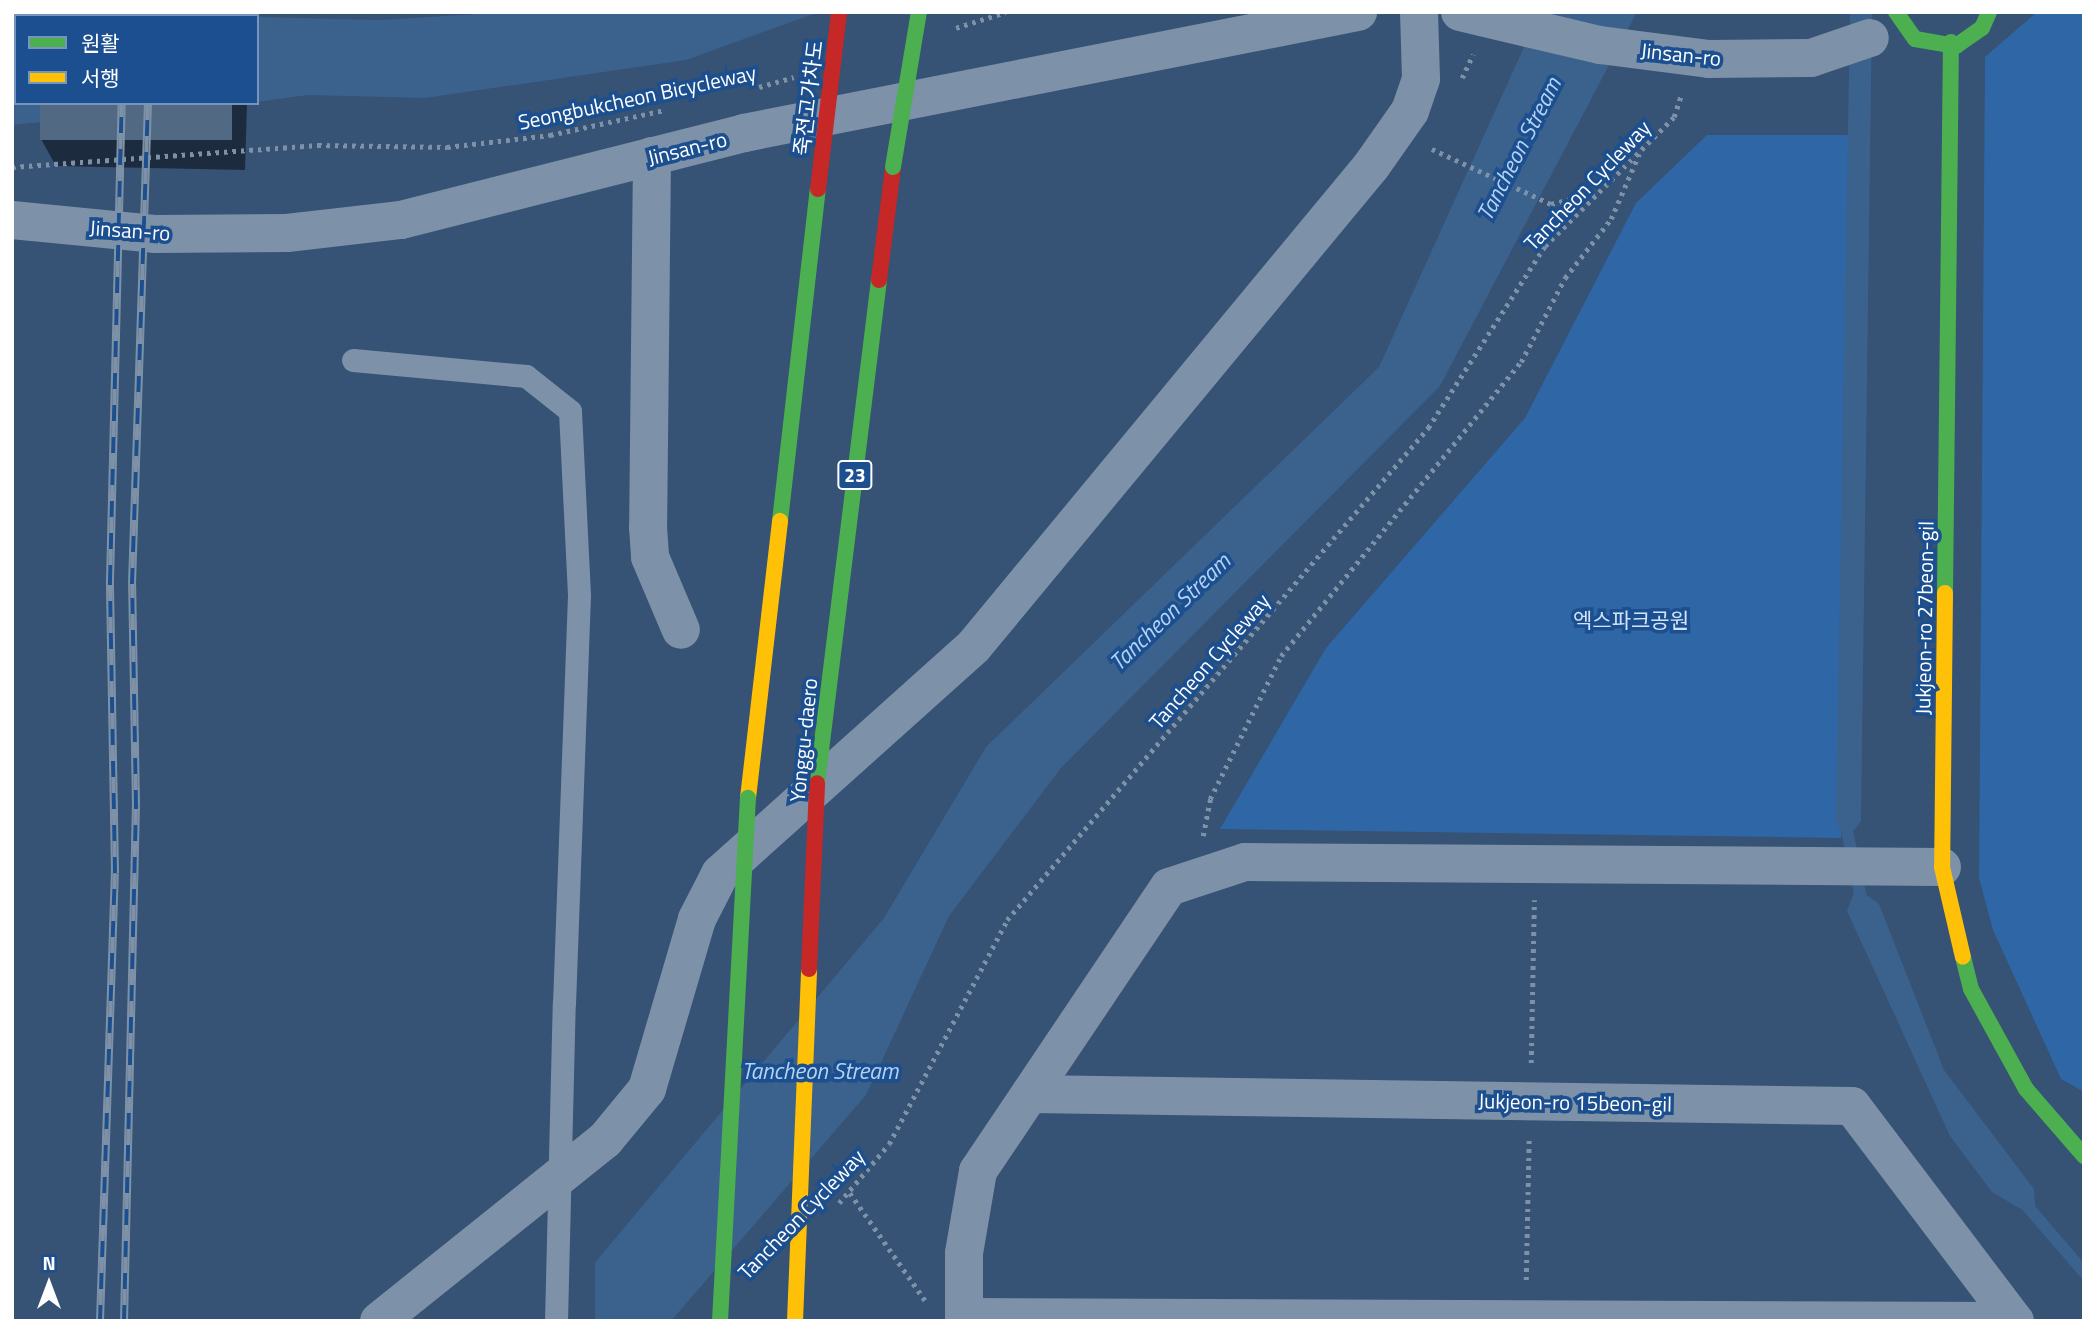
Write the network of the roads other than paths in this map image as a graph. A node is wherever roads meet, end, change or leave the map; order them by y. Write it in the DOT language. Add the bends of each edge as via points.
graph roads {
  1 [pos="829,12"];
  2 [pos="839,12"];
  3 [pos="907,12"];
  4 [pos="919,12"];
  5 [pos="1358,12"];
  6 [pos="1419,12"];
  7 [pos="1460,12"];
  8 [pos="1989,12"];
  9 [pos="1889,24"];
  10 [pos="1951,42"];
  11 [pos="652,156"];
  12 [pos="893,166"];
  13 [pos="818,189"];
  14 [pos="12,220"];
  15 [pos="353,360"];
  16 [pos="681,630"];
  17 [pos="1942,867"];
  18 [pos="1030,1094"];
  19 [pos="2084,1156"];
  20 [pos="961,1319"];
  21 [pos="2014,1320"];
  22 [pos="379,1321"];
  23 [pos="556,1321"];
  24 [pos="720,1321"];
  25 [pos="795,1321"];
  1 -- 13 [label="main road, bridge"];
  2 -- 13 [label="main road, 죽전고가차도, bridge"];
  3 -- 12 [label="main road, bridge"];
  4 -- 12 [label="main road, 23, bridge"];
  5 -- 11 [label="street, Jinsan-ro" via="994,81"];
  6 -- 22 [label="street" via="1420,79 1410,111 1372,165 974,646 720,874 697,919 647,1089 606,1140"];
  7 -- 9 [label="street, Jinsan-ro, bridge" via="1600,45 1709,59 1811,58"];
  8 -- 10 [label="main road" via="1971,39"];
  9 -- 10 [label="main road" via="1927,45"];
  10 -- 17 [label="main road, Jukjeon-ro 27beon-gil"];
  11 -- 14 [label="street, Jinsan-ro" via="401,220 287,233 154,234"];
  11 -- 16 [label="street" via="649,537 667,607"];
  12 -- 25 [label="main road, Yonggu-daero / 23, bridge" via="817,783"];
  13 -- 24 [label="main road, bridge" via="748,798"];
  15 -- 23 [label="lane, bridge" via="526,376 570,411 579,596"];
  17 -- 18 [label="street" via="1351,859 1245,862 1169,887"];
  17 -- 19 [label="main road, Jukjeon-ro 27beon-gil" via="1971,989 2025,1089"];
  18 -- 20 [label="street" via="978,1171 964,1252"];
  18 -- 21 [label="street, Jukjeon-ro 15beon-gil" via="1852,1106"];
  20 -- 21 [label="street, Jukjeon-ro 15beon-gil"];
}
